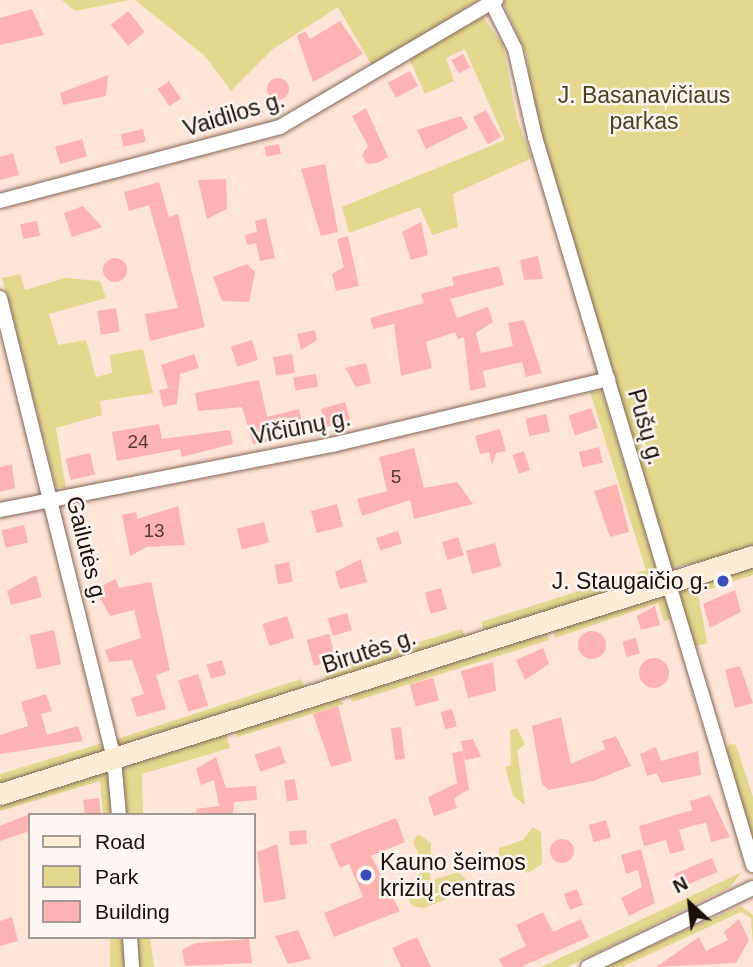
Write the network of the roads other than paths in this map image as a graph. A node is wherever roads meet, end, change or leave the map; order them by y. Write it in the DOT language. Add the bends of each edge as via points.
graph roads {
  1 [pos="494,1"];
  2 [pos="0,201"];
  3 [pos="0,298"];
  4 [pos="608,379"];
  5 [pos="51,499"];
  6 [pos="0,510"];
  7 [pos="753,556"];
  8 [pos="668,583"];
  9 [pos="114,759"];
  10 [pos="0,794"];
  11 [pos="119,813"];
  12 [pos="753,865"];
  13 [pos="753,888"];
  14 [pos="130,939"];
  15 [pos="132,967"];
  16 [pos="588,967"];
  1 -- 2 [label="street, Vaidilos g." via="280,127"];
  1 -- 4 [label="street, Pušų g." via="515,49"];
  3 -- 5 [label="street, Gailutės g."];
  4 -- 5 [label="street, Vičiūnų g." via="332,445"];
  4 -- 8 [label="street, Pušų g."];
  5 -- 6 [label="street, Vičiūnų g."];
  5 -- 9 [label="street, Gailutės g."];
  7 -- 8 [label="street, Birutės g."];
  8 -- 9 [label="street, Birutės g."];
  8 -- 12 [label="street, Pušų g."];
  9 -- 10 [label="street, Birutės g."];
  9 -- 11 [label="street, Gailutės g."];
  13 -- 16 [label="street"];
  14 -- 15 [label="street"];
}
